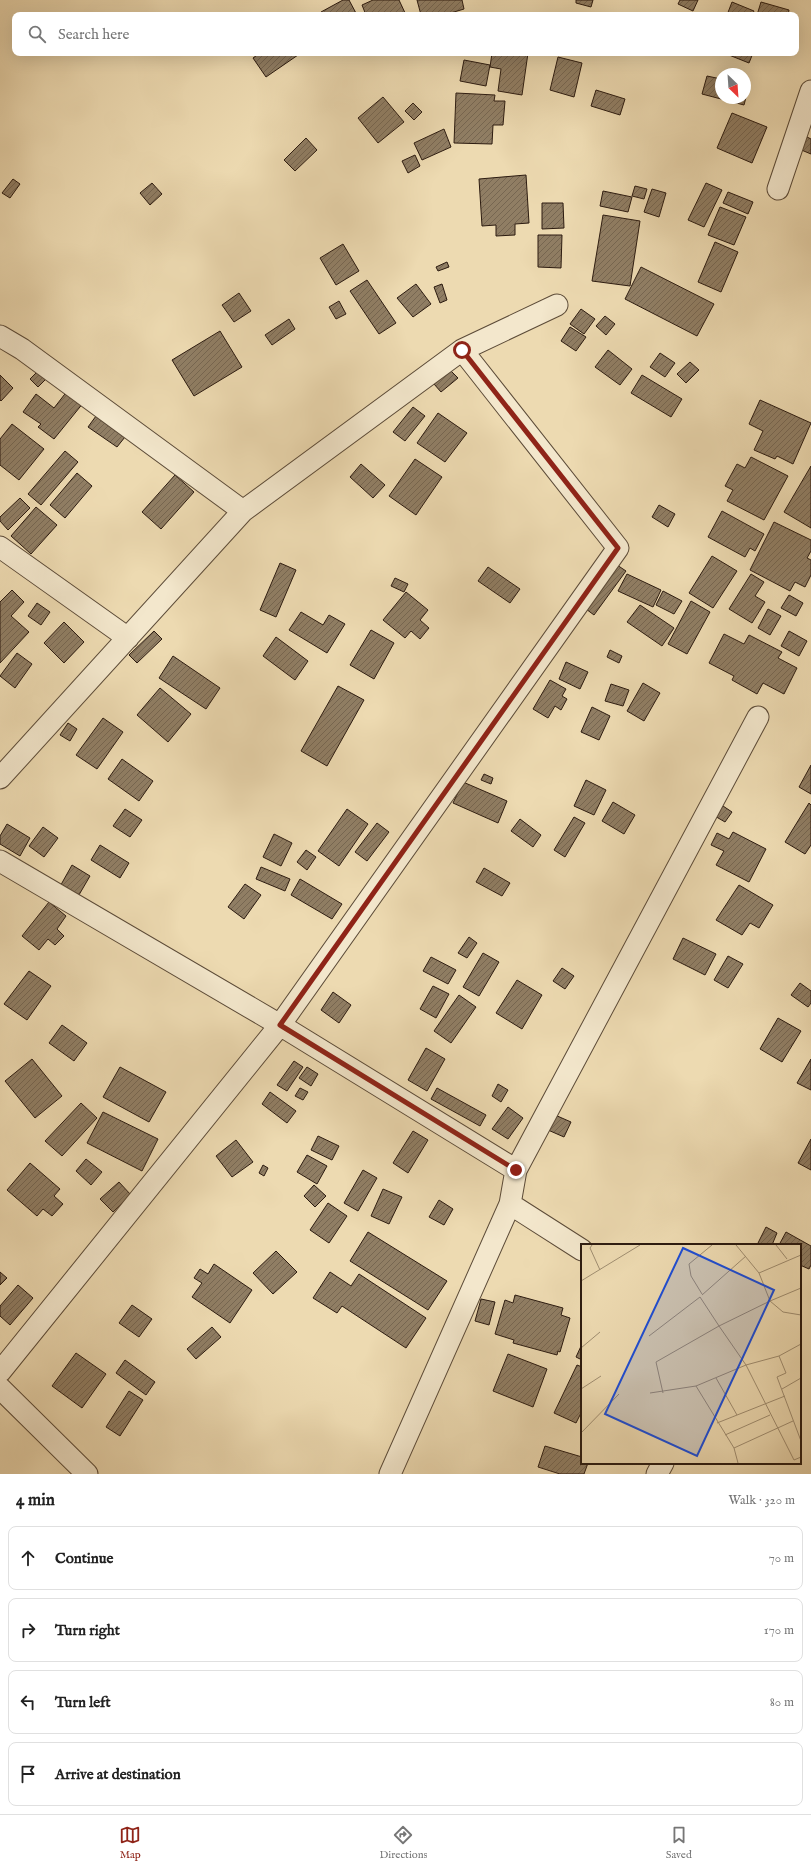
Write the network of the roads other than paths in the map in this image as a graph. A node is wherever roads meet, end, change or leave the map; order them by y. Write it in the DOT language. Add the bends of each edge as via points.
graph roads {
  1 [pos="811,91"];
  2 [pos="778,189"];
  3 [pos="557,305"];
  4 [pos="0,336"];
  5 [pos="462,350"];
  6 [pos="243,511"];
  7 [pos="0,547"];
  8 [pos="128,638"];
  9 [pos="758,717"];
  10 [pos="0,778"];
  11 [pos="0,861"];
  12 [pos="280,1025"];
  13 [pos="516,1170"];
  14 [pos="510,1204"];
  15 [pos="581,1249"];
  16 [pos="0,1372"];
  17 [pos="0,1388"];
  18 [pos="662,1464"];
  19 [pos="87,1474"];
  20 [pos="390,1474"];
  21 [pos="657,1474"];
  1 -- 2 [label="street"];
  3 -- 5 [label="street"];
  4 -- 6 [label="street" via="22,349"];
  5 -- 6 [label="street"];
  5 -- 12 [label="street" via="618,548"];
  6 -- 8 [label="street"];
  7 -- 8 [label="street"];
  8 -- 10 [label="street"];
  9 -- 13 [label="street"];
  11 -- 12 [label="street"];
  12 -- 13 [label="street"];
  12 -- 16 [label="street"];
  13 -- 14 [label="street"];
  14 -- 15 [label="street"];
  14 -- 20 [label="street"];
  17 -- 19 [label="street"];
  18 -- 21 [label="street"];
}
